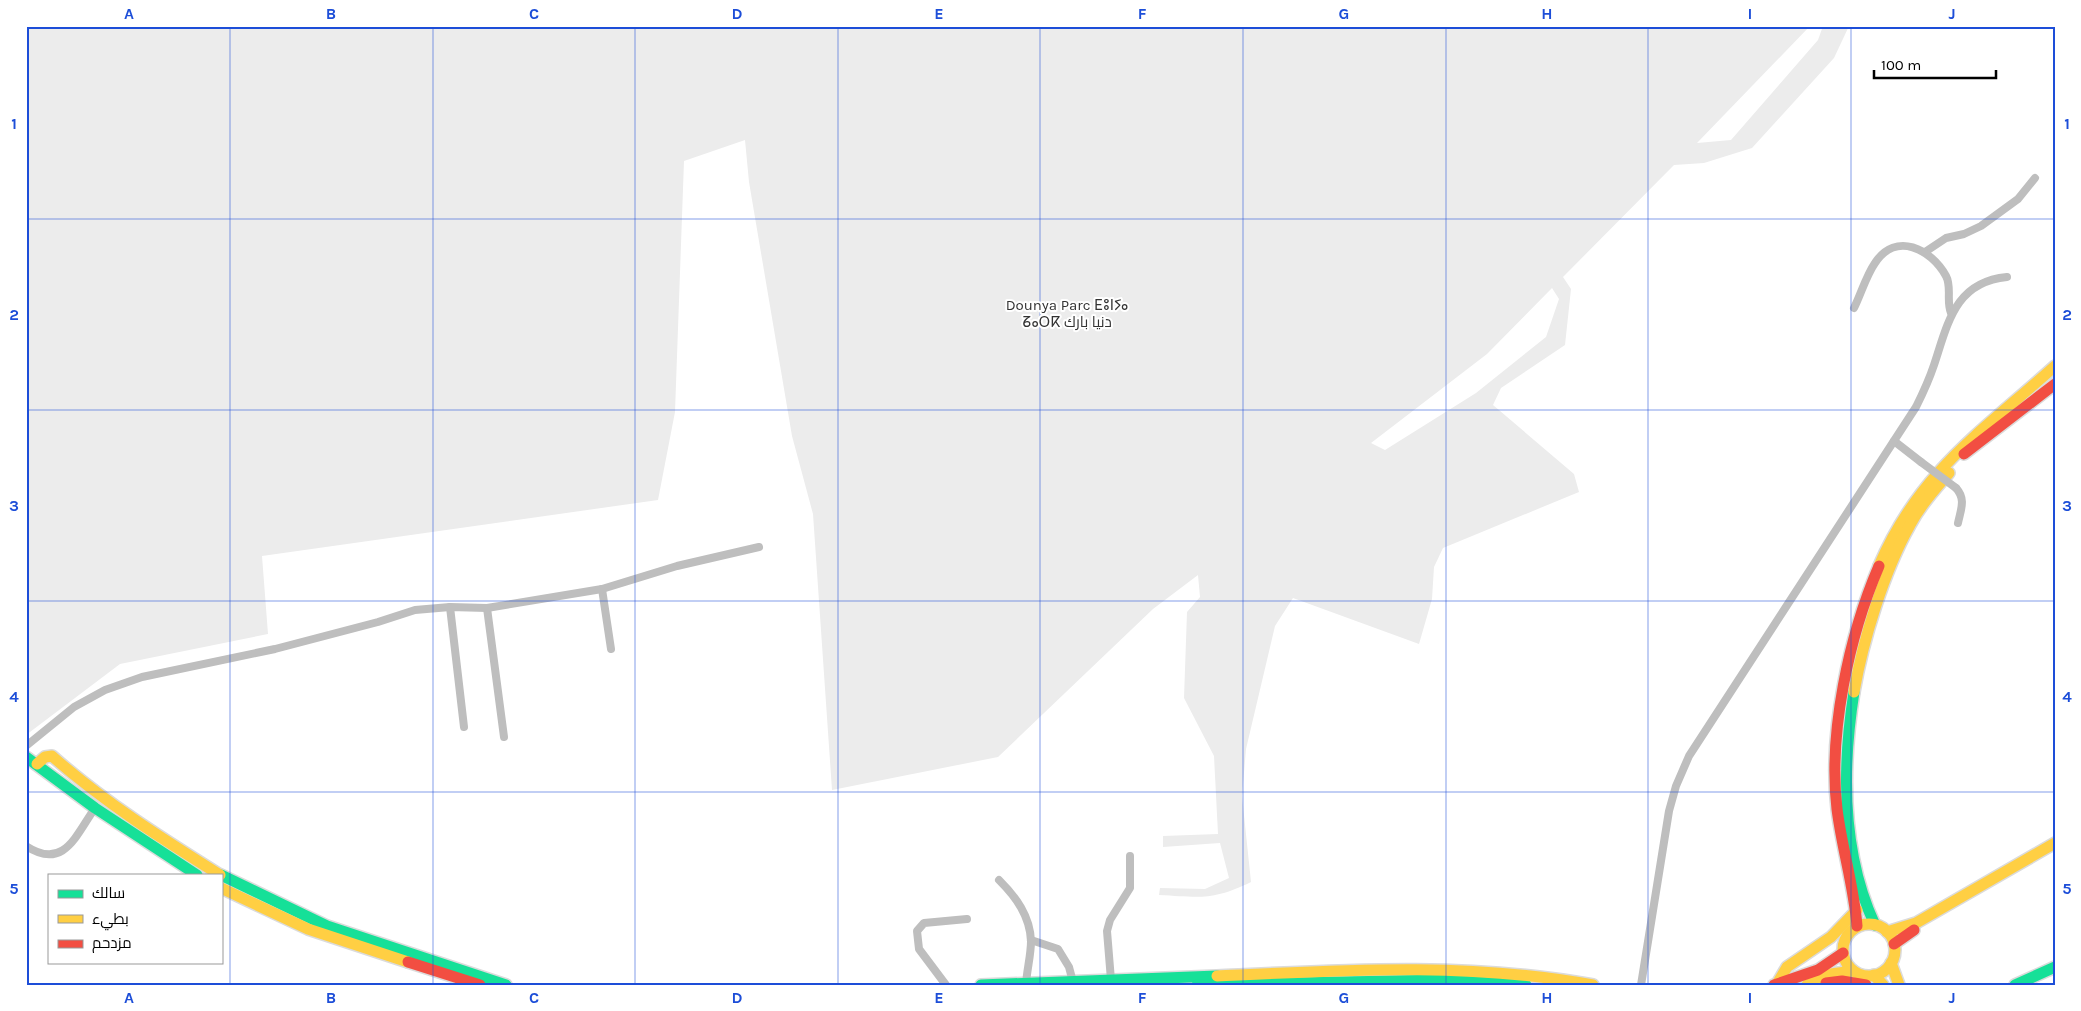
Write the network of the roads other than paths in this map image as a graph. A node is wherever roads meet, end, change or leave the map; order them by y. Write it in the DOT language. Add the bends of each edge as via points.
graph roads {
  1 [pos="2035,178"];
  2 [pos="1925,252"];
  3 [pos="2007,277"];
  4 [pos="1854,308"];
  5 [pos="1952,313"];
  6 [pos="2055,366"];
  7 [pos="2055,384"];
  8 [pos="1894,441"];
  9 [pos="1958,523"];
  10 [pos="759,547"];
  11 [pos="602,589"];
  12 [pos="450,607"];
  13 [pos="487,608"];
  14 [pos="611,649"];
  15 [pos="464,727"];
  16 [pos="504,738"];
  17 [pos="26,746"];
  18 [pos="26,756"];
  19 [pos="36,764"];
  20 [pos="95,808"];
  21 [pos="2055,843"];
  22 [pos="26,846"];
  23 [pos="2055,853"];
  24 [pos="1130,856"];
  25 [pos="195,874"];
  26 [pos="219,874"];
  27 [pos="222,876"];
  28 [pos="999,880"];
  29 [pos="222,888"];
  30 [pos="1856,910"];
  31 [pos="966,919"];
  32 [pos="1875,925"];
  33 [pos="1858,926"];
  34 [pos="1887,932"];
  35 [pos="1031,940"];
  36 [pos="1894,944"];
  37 [pos="1843,953"];
  38 [pos="1891,963"];
  39 [pos="2055,967"];
  40 [pos="1853,971"];
  41 [pos="1874,975"];
  42 [pos="1111,980"];
  43 [pos="1072,982"];
  44 [pos="1133,982"];
  45 [pos="1294,983"];
  46 [pos="1026,984"];
  47 [pos="1775,984"];
  48 [pos="480,985"];
  49 [pos="506,985"];
  50 [pos="946,985"];
  51 [pos="981,985"];
  52 [pos="1197,985"];
  53 [pos="1526,985"];
  54 [pos="1593,985"];
  55 [pos="1642,985"];
  56 [pos="1807,985"];
  57 [pos="1822,985"];
  58 [pos="1866,985"];
  59 [pos="1883,985"];
  60 [pos="1899,985"];
  61 [pos="2015,985"];
  1 -- 2 [label="street" via="2018,199 1986,223 1973,231 1946,238"];
  2 -- 4 [label="street" via="1910,246 1882,254"];
  2 -- 5 [label="street" via="1948,280 1948,304"];
  3 -- 5 [label="street" via="1986,280 1962,298"];
  5 -- 8 [label="street" via="1924,391"];
  6 -- 30 [label="main road" via="1979,429 1932,478 1903,517 1874,580 1844,688 1835,756 1840,830"];
  7 -- 32 [label="main road" via="1962,456 1906,533 1877,606 1857,679 1846,764 1848,811 1856,862"];
  8 -- 9 [label="street, bridge" via="1962,495"];
  8 -- 55 [label="street" via="1689,756 1669,811"];
  10 -- 11 [label="street" via="677,566"];
  11 -- 13 [label="street"];
  11 -- 14 [label="street"];
  12 -- 13 [label="street"];
  12 -- 15 [label="street"];
  12 -- 17 [label="street" via="415,610 275,649 133,680 105,690 74,707"];
  13 -- 16 [label="street"];
  18 -- 19 [label="main road"];
  19 -- 20 [label="main road"];
  19 -- 26 [label="main road" via="52,756 130,818"];
  20 -- 22 [label="street" via="62,852 44,856"];
  20 -- 25 [label="main road"];
  21 -- 34 [label="main road" via="1916,923"];
  23 -- 36 [label="main road"];
  24 -- 42 [label="street" via="1130,888 1110,920 1107,931"];
  27 -- 49 [label="main road" via="327,926"];
  28 -- 35 [label="street" via="1021,905"];
  29 -- 48 [label="main road" via="308,929"];
  30 -- 33 [label="main road"];
  30 -- 47 [label="main road" via="1831,937 1787,967"];
  31 -- 50 [label="street" via="924,923 917,931 919,949"];
  32 -- 33 [label="main road"];
  32 -- 34 [label="main road"];
  33 -- 37 [label="main road" via="1846,937"];
  34 -- 36 [label="main road"];
  35 -- 43 [label="street" via="1058,949"];
  35 -- 46 [label="street"];
  36 -- 38 [label="main road"];
  37 -- 40 [label="main road"];
  37 -- 47 [label="main road" via="1818,970"];
  38 -- 41 [label="main road"];
  38 -- 60 [label="main road"];
  39 -- 61 [label="main road"];
  40 -- 41 [label="main road"];
  40 -- 56 [label="main road" via="1831,974"];
  41 -- 59 [label="main road"];
  42 -- 43 [label="main road"];
  42 -- 44 [label="main road"];
  43 -- 46 [label="main road"];
  44 -- 54 [label="main road" via="1432,969 1523,972"];
  45 -- 52 [label="main road"];
  45 -- 53 [label="main road" via="1442,980"];
  46 -- 51 [label="main road"];
  57 -- 58 [label="main road" via="1842,981"];
}
